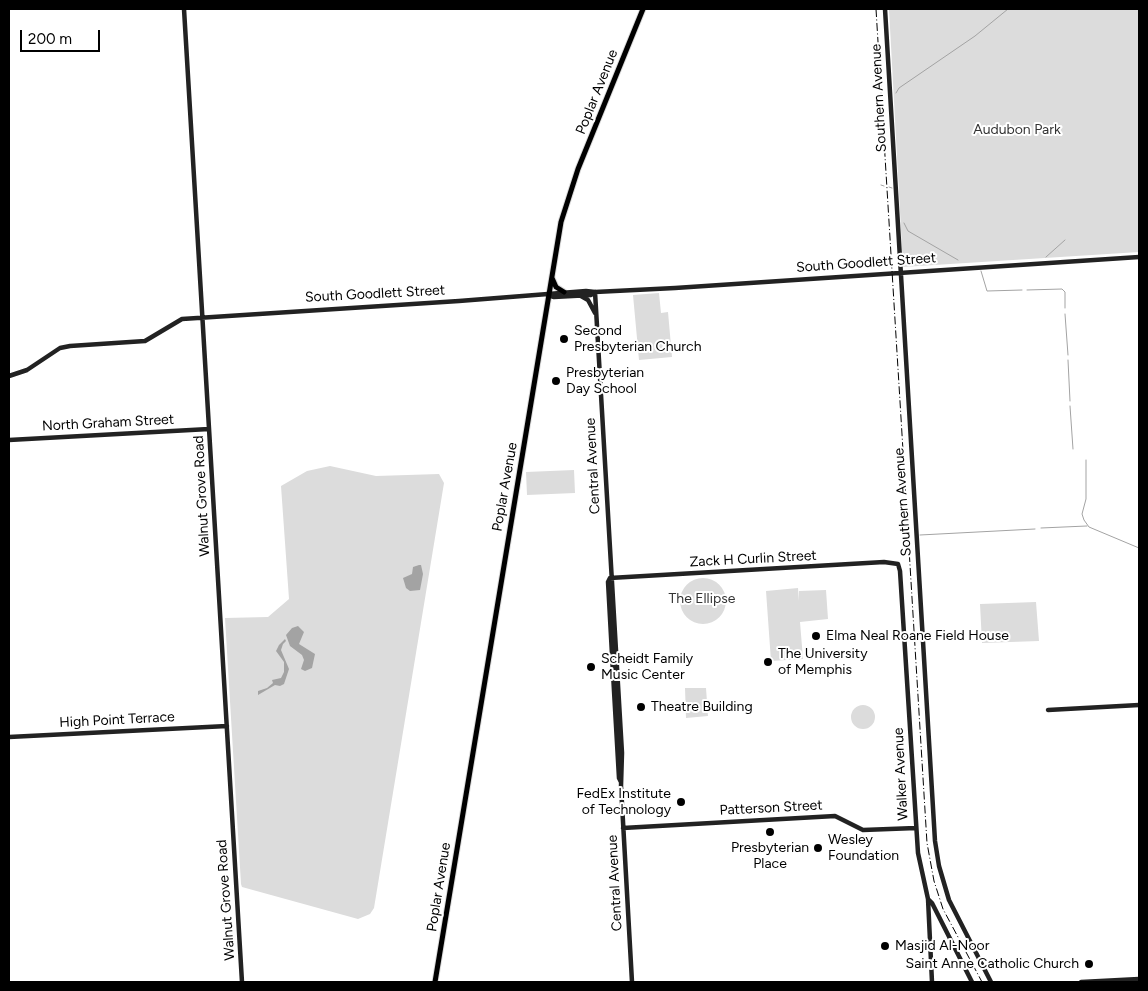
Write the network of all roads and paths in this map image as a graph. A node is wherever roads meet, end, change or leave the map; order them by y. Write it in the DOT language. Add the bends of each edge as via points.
graph roads {
  1 [pos="184,9"];
  2 [pos="643,9"];
  3 [pos="885,9"];
  4 [pos="1139,257"];
  5 [pos="901,273"];
  6 [pos="551,275"];
  7 [pos="564,292"];
  8 [pos="595,292"];
  9 [pos="548,295"];
  10 [pos="580,296"];
  11 [pos="203,317"];
  12 [pos="596,319"];
  13 [pos="9,376"];
  14 [pos="209,429"];
  15 [pos="9,440"];
  16 [pos="898,564"];
  17 [pos="610,578"];
  18 [pos="1139,705"];
  19 [pos="1048,710"];
  20 [pos="227,726"];
  21 [pos="9,737"];
  22 [pos="623,828"];
  23 [pos="916,828"];
  24 [pos="928,899"];
  25 [pos="1139,979"];
  26 [pos="242,982"];
  27 [pos="435,982"];
  28 [pos="632,982"];
  29 [pos="932,982"];
  30 [pos="972,982"];
  31 [pos="991,982"];
  32 [pos="1081,982"];
  1 -- 11 [label="main road, Walnut Grove Road"];
  2 -- 6 [label="main road, Poplar Avenue" via="578,168 561,222"];
  3 -- 5 [label="main road, Southern Avenue"];
  4 -- 5 [label="main road, South Goodlett Street"];
  5 -- 8 [label="main road, South Goodlett Street"];
  5 -- 31 [label="main road, Southern Avenue" via="935,841 950,900"];
  6 -- 7 [label="main road" via="556,287"];
  6 -- 9 [label="main road, Poplar Avenue"];
  7 -- 8 [label="main road, South Goodlett Street"];
  7 -- 9 [label="main road, South Goodlett Street"];
  8 -- 10 [label="main road, South Goodlett Street"];
  8 -- 12 [label="main road, Central Avenue"];
  9 -- 10 [label="main road, South Goodlett Street"];
  9 -- 11 [label="main road, South Goodlett Street"];
  9 -- 27 [label="main road, Poplar Avenue"];
  10 -- 12 [label="main road" via="591,304"];
  11 -- 13 [label="main road, South Goodlett Street" via="182,318 145,341 60,348 27,370"];
  11 -- 14 [label="main road, Walnut Grove Road"];
  12 -- 17 [label="main road, Central Avenue"];
  14 -- 15 [label="main road, North Graham Street"];
  14 -- 20 [label="main road, Walnut Grove Road"];
  16 -- 17 [label="main road, Zack H Curlin Street"];
  16 -- 23 [label="main road, Walker Avenue"];
  17 -- 22 [label="main road, Central Avenue" via="622,753"];
  18 -- 19 [label="main road"];
  20 -- 21 [label="main road, High Point Terrace"];
  20 -- 26 [label="main road, Walnut Grove Road"];
  22 -- 23 [label="main road, Patterson Street" via="835,816 863,830"];
  22 -- 28 [label="main road, Central Avenue"];
  23 -- 24 [label="main road, Walker Avenue" via="919,863"];
  24 -- 29 [label="main road, Walker Avenue"];
  24 -- 30 [label="main road"];
  25 -- 32 [label="main road"];
}
